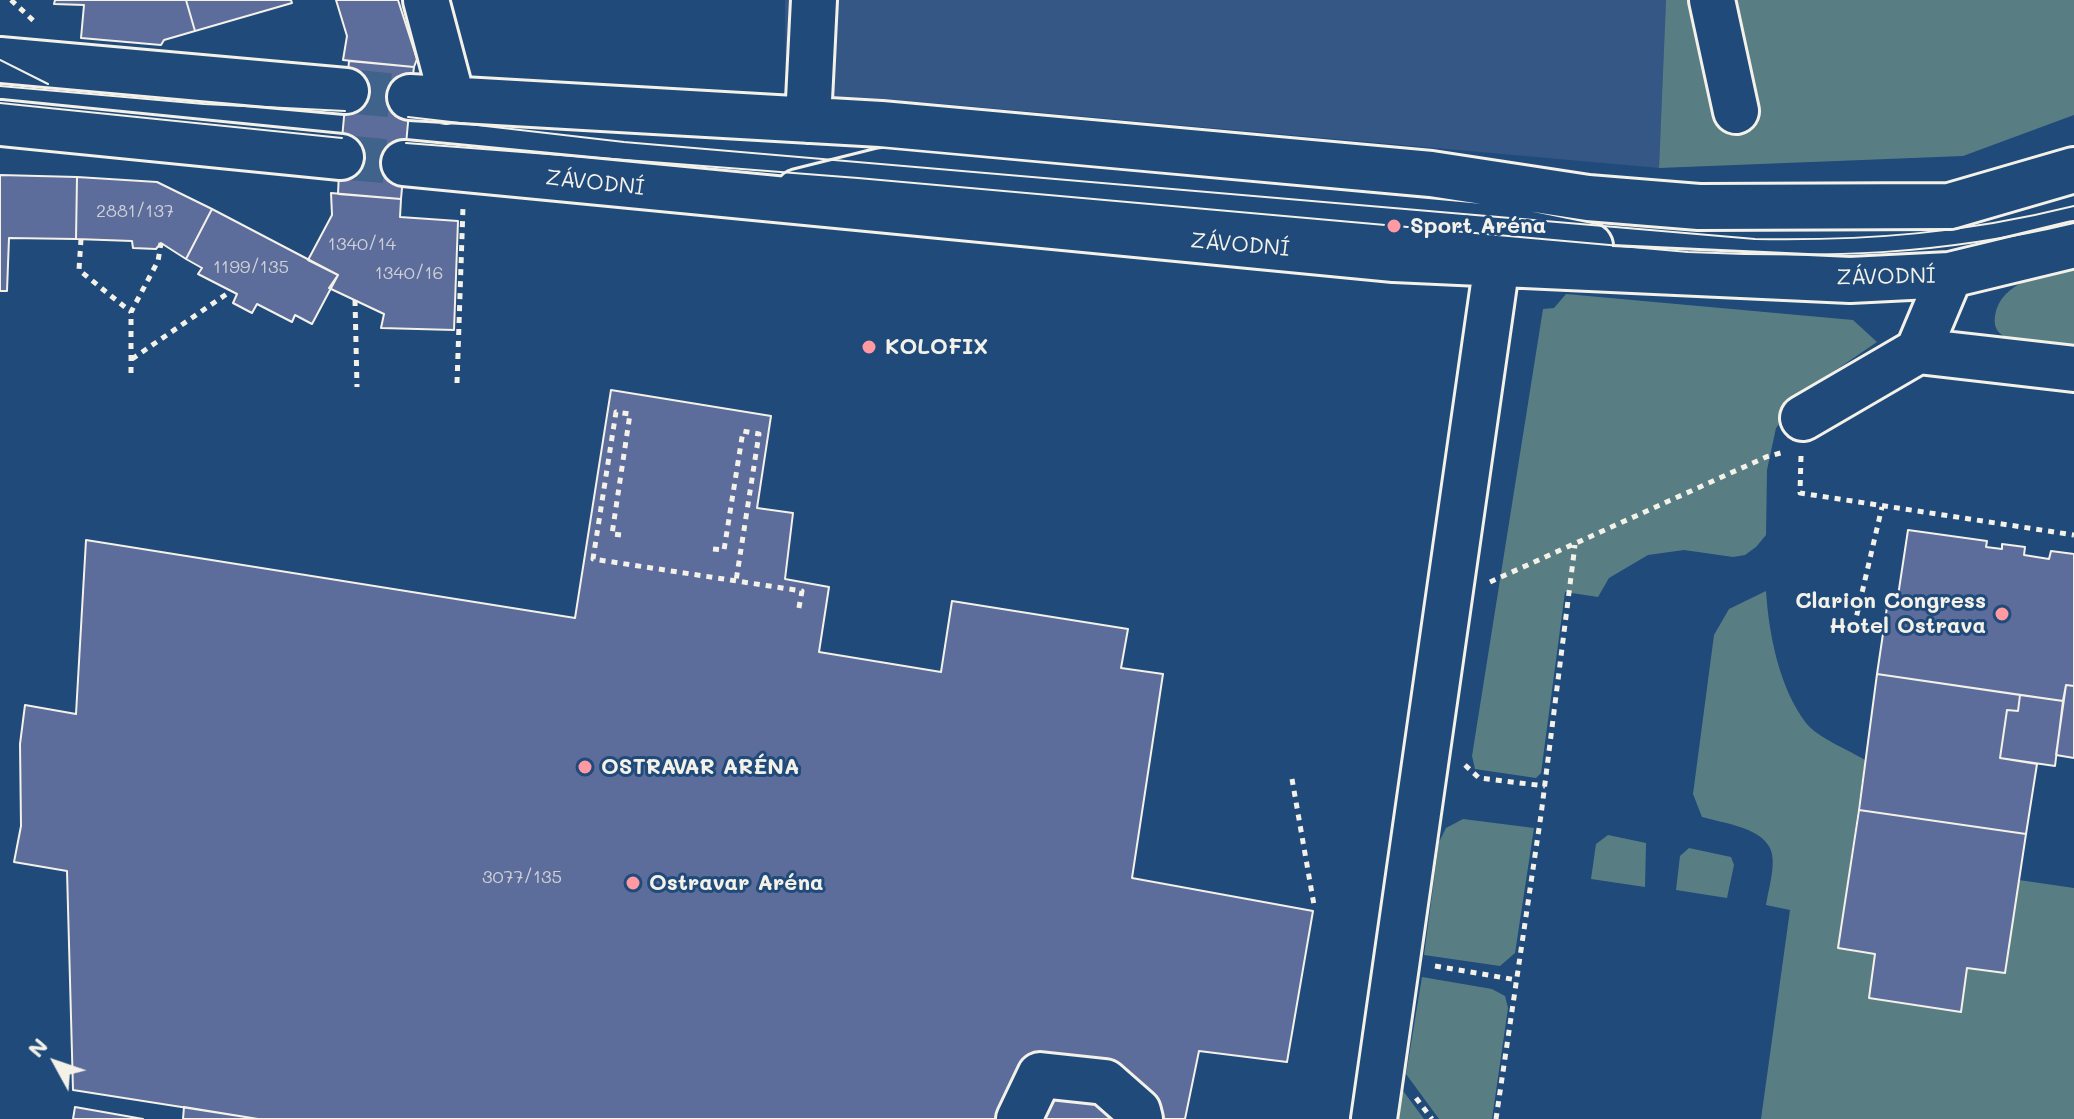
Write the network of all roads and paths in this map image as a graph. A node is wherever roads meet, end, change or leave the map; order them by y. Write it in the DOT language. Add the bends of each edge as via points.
graph roads {
  1 [pos="426,0"];
  2 [pos="814,0"];
  3 [pos="1712,0"];
  4 [pos="0,28"];
  5 [pos="0,60"];
  6 [pos="81,66"];
  7 [pos="346,91"];
  8 [pos="1736,111"];
  9 [pos="790,120"];
  10 [pos="0,123"];
  11 [pos="341,157"];
  12 [pos="404,163"];
  13 [pos="2074,170"];
  14 [pos="882,171"];
  15 [pos="463,194"];
  16 [pos="764,200"];
  17 [pos="1737,207"];
  18 [pos="81,239"];
  19 [pos="161,243"];
  20 [pos="2074,245"];
  21 [pos="1500,246"];
  22 [pos="1950,275"];
  23 [pos="231,291"];
  24 [pos="355,300"];
  25 [pos="131,312"];
  26 [pos="1918,351"];
  27 [pos="131,360"];
  28 [pos="2074,369"];
  29 [pos="131,373"];
  30 [pos="457,383"];
  31 [pos="357,387"];
  32 [pos="1803,418"];
  33 [pos="1882,507"];
  34 [pos="621,535"];
  35 [pos="2074,535"];
  36 [pos="1575,545"];
  37 [pos="713,549"];
  38 [pos="736,581"];
  39 [pos="1489,583"];
  40 [pos="1468,599"];
  41 [pos="798,613"];
  42 [pos="1854,627"];
  43 [pos="1463,760"];
  44 [pos="1292,779"];
  45 [pos="1545,786"];
  46 [pos="1314,905"];
  47 [pos="1019,1119"];
  48 [pos="1140,1119"];
  49 [pos="1374,1119"];
  50 [pos="1496,1119"];
  1 -- 9 [label="street" via="448,83 429,98"];
  2 -- 9 [label="street"];
  3 -- 8 [label="street"];
  4 -- 6 [label="street" via="32,51"];
  5 -- 6 [label="street"];
  6 -- 7 [label="street"];
  9 -- 14 [label="street"];
  9 -- 17 [label="street" via="1446,175 1588,198"];
  10 -- 11 [label="street"];
  12 -- 16 [label="street, ZÁVODNÍ"];
  13 -- 17 [label="street" via="1950,206"];
  14 -- 16 [label="street"];
  14 -- 21 [label="street"];
  15 -- 30 [label="path"];
  16 -- 21 [label="street, ZÁVODNÍ" via="1394,259"];
  17 -- 21 [label="street"];
  18 -- 25 [label="path" via="79,270"];
  19 -- 25 [label="path" via="158,261"];
  20 -- 22 [label="street, ZÁVODNÍ"];
  21 -- 22 [label="street, ZÁVODNÍ" via="1722,273 1850,280"];
  21 -- 40 [label="street"];
  22 -- 26 [label="street"];
  23 -- 27 [label="path"];
  24 -- 31 [label="path"];
  25 -- 27 [label="path"];
  26 -- 28 [label="street"];
  26 -- 32 [label="street"];
  27 -- 29 [label="path"];
  33 -- 35 [label="path"];
  33 -- 36 [label="path" via="1800,493 1802,447 1766,457"];
  33 -- 42 [label="path"];
  34 -- 38 [label="path" via="612,534 630,414 616,412 593,559"];
  36 -- 39 [label="path"];
  36 -- 45 [label="path"];
  37 -- 38 [label="path" via="724,550 743,431 759,434"];
  38 -- 41 [label="path" via="802,591"];
  39 -- 40 [label="path"];
  39 -- 40 [label="path"];
  40 -- 49 [label="street"];
  43 -- 45 [label="path" via="1479,778"];
  44 -- 46 [label="path"];
  45 -- 50 [label="path"];
  47 -- 48 [label="street" via="1040,1075 1105,1082 1138,1111"];
}
